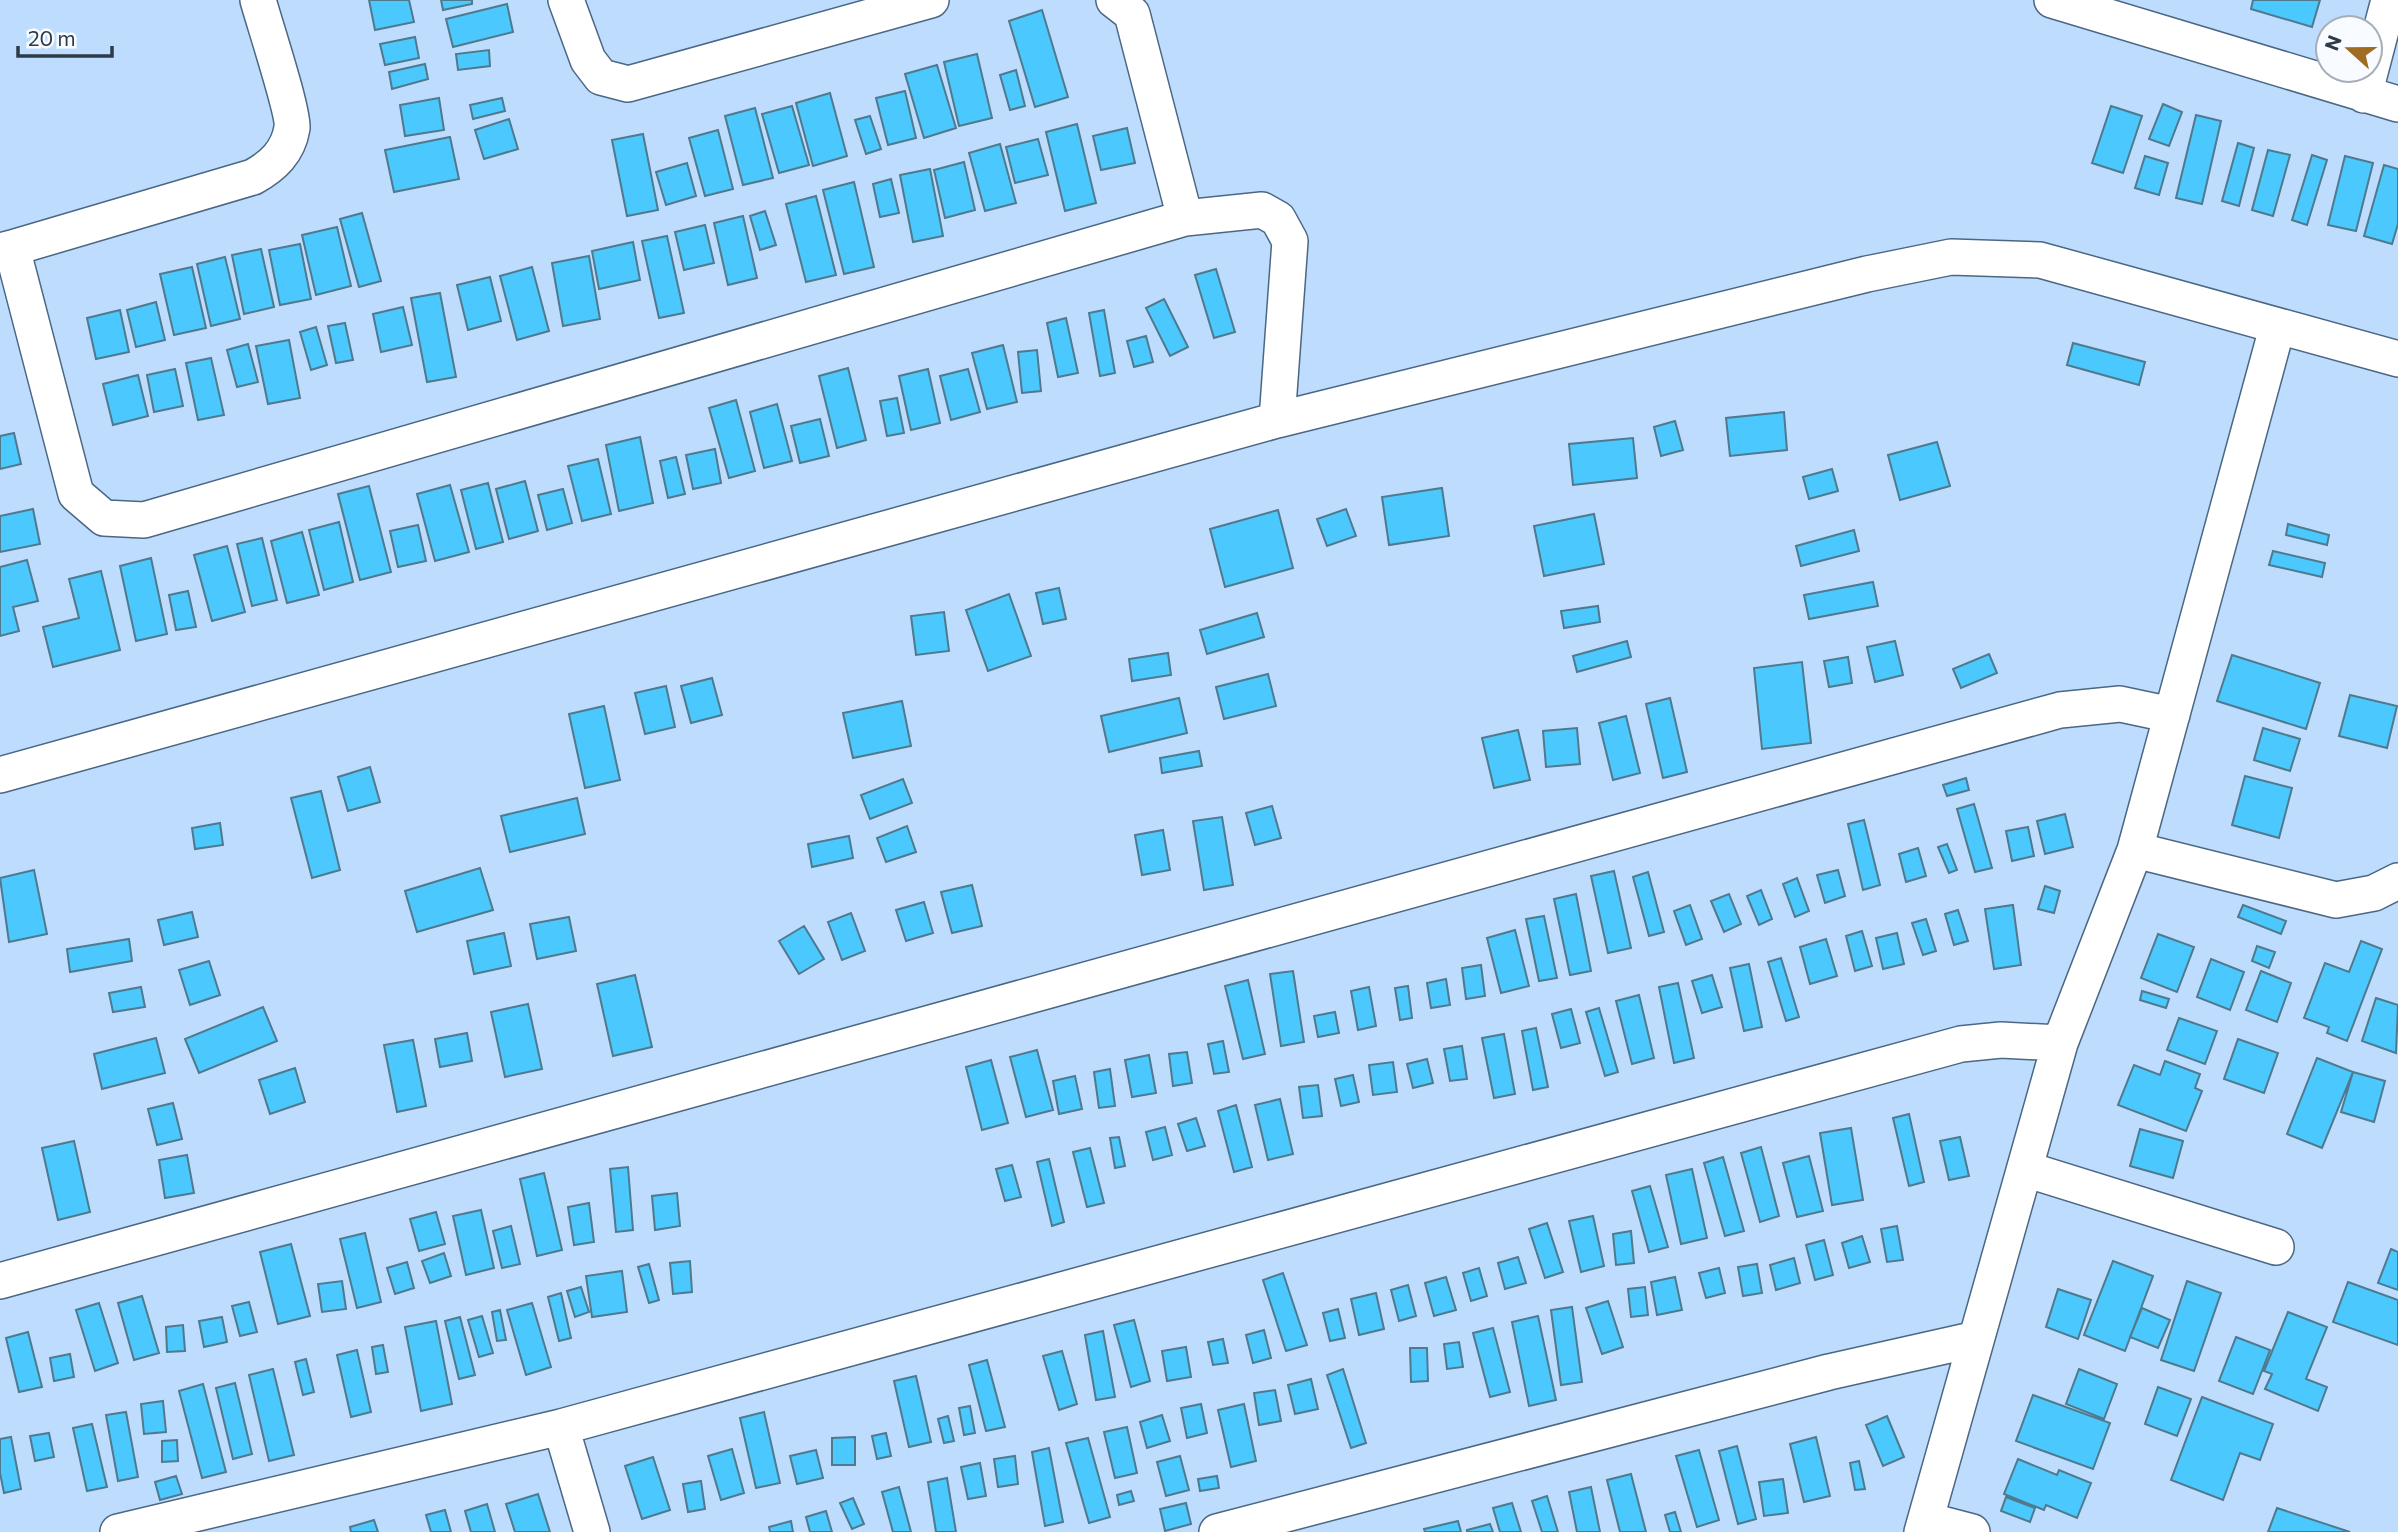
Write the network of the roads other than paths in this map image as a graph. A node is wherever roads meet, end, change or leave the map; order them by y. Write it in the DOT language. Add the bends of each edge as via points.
graph roads {
  1 [pos="258,0"];
  2 [pos="566,0"];
  3 [pos="931,0"];
  4 [pos="1114,0"];
  5 [pos="2052,0"];
  6 [pos="2389,0"];
  7 [pos="2364,95"];
  8 [pos="2398,104"];
  9 [pos="1185,218"];
  10 [pos="6,250"];
  11 [pos="2277,328"];
  12 [pos="2398,359"];
  13 [pos="1277,420"];
  14 [pos="2172,715"];
  15 [pos="0,775"];
  16 [pos="2135,850"];
  17 [pos="2398,881"];
  18 [pos="2060,1043"];
  19 [pos="2025,1169"];
  20 [pos="2276,1247"];
  21 [pos="0,1281"];
  22 [pos="1976,1339"];
  23 [pos="561,1427"];
  24 [pos="1924,1526"];
  25 [pos="118,1532"];
  26 [pos="592,1532"];
  27 [pos="1217,1532"];
  28 [pos="1972,1532"];
  1 -- 10 [label="street" via="293,125 287,146 272,167 253,177"];
  2 -- 3 [label="street" via="588,60 601,76 628,84"];
  4 -- 9 [label="street" via="1132,15"];
  5 -- 7 [label="street"];
  6 -- 7 [label="street"];
  7 -- 8 [label="street"];
  9 -- 10 [label="street" via="144,520 104,518 76,494"];
  9 -- 13 [label="street" via="1262,210 1278,219 1290,241"];
  11 -- 12 [label="street"];
  11 -- 13 [label="street" via="2040,260 1951,257"];
  11 -- 14 [label="street"];
  13 -- 15 [label="street"];
  14 -- 16 [label="street"];
  14 -- 21 [label="street" via="2120,704 2060,710"];
  16 -- 17 [label="street" via="2336,900 2374,893"];
  16 -- 18 [label="street"];
  18 -- 19 [label="street"];
  18 -- 23 [label="street" via="2001,1040 1961,1044"];
  19 -- 20 [label="street"];
  19 -- 22 [label="street"];
  22 -- 24 [label="street"];
  22 -- 27 [label="street" via="1829,1372"];
  23 -- 25 [label="street"];
  23 -- 26 [label="street"];
  24 -- 28 [label="street"];
}
